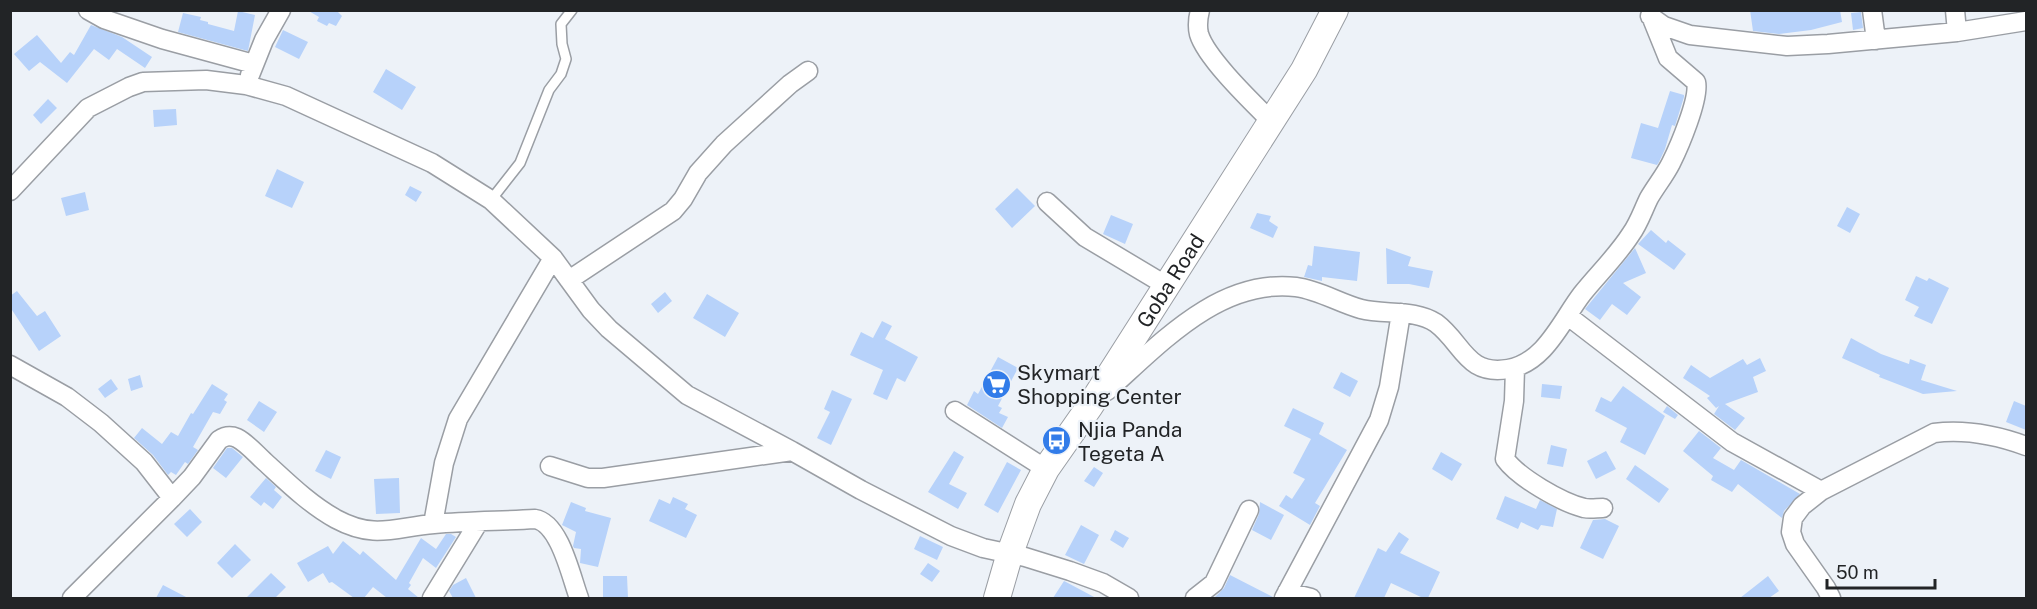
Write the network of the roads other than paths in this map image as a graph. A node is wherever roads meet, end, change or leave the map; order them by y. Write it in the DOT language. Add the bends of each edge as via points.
graph roads {
  1 [pos="281,10"];
  2 [pos="572,10"];
  3 [pos="1200,10"];
  4 [pos="1335,10"];
  5 [pos="1872,10"];
  6 [pos="1955,10"];
  7 [pos="91,11"];
  8 [pos="1648,13"];
  9 [pos="2026,21"];
  10 [pos="1957,32"];
  11 [pos="1876,40"];
  12 [pos="254,64"];
  13 [pos="808,71"];
  14 [pos="246,85"];
  15 [pos="1271,121"];
  16 [pos="10,191"];
  17 [pos="491,200"];
  18 [pos="1047,202"];
  19 [pos="554,258"];
  20 [pos="570,280"];
  21 [pos="1167,286"];
  22 [pos="1401,313"];
  23 [pos="1568,316"];
  24 [pos="10,365"];
  25 [pos="1515,368"];
  26 [pos="1090,406"];
  27 [pos="956,411"];
  28 [pos="2026,446"];
  29 [pos="792,451"];
  30 [pos="550,466"];
  31 [pos="1046,469"];
  32 [pos="1821,491"];
  33 [pos="172,498"];
  34 [pos="1603,508"];
  35 [pos="1249,510"];
  36 [pos="478,523"];
  37 [pos="433,524"];
  38 [pos="1010,553"];
  39 [pos="1285,596"];
  40 [pos="1124,597"];
  41 [pos="72,598"];
  42 [pos="432,598"];
  43 [pos="579,598"];
  44 [pos="997,598"];
  45 [pos="1195,598"];
  46 [pos="1311,598"];
  47 [pos="1831,598"];
  1 -- 12 [label="street"];
  2 -- 17 [label="lane" via="561,24 566,59 561,74 549,90 520,164"];
  3 -- 15 [label="street" via="1202,41 1239,90"];
  4 -- 15 [label="main road, Goba Road" via="1304,70"];
  5 -- 11 [label="street"];
  6 -- 10 [label="street"];
  7 -- 12 [label="street" via="162,39"];
  8 -- 11 [label="street" via="1670,29 1729,41 1786,46"];
  8 -- 23 [label="street" via="1668,58 1693,78 1697,92 1671,163 1635,229"];
  9 -- 10 [label="street"];
  10 -- 11 [label="street"];
  12 -- 14 [label="street"];
  13 -- 20 [label="street" via="724,144 698,173 673,211"];
  14 -- 16 [label="street" via="206,80 143,82 116,92 88,108"];
  14 -- 17 [label="street" via="285,96 432,163"];
  15 -- 21 [label="main road, Goba Road"];
  17 -- 19 [label="street"];
  18 -- 21 [label="street" via="1085,237"];
  19 -- 20 [label="street"];
  19 -- 37 [label="street" via="458,419 444,463"];
  20 -- 29 [label="street" via="609,329 673,385"];
  21 -- 26 [label="main road, Goba Road"];
  22 -- 25 [label="street" via="1422,317 1442,328 1466,357 1482,368"];
  22 -- 26 [label="street" via="1359,308 1297,287 1238,293 1192,318"];
  22 -- 39 [label="street" via="1389,387 1379,420"];
  23 -- 25 [label="street" via="1543,348"];
  23 -- 32 [label="street" via="1732,442"];
  24 -- 33 [label="street" via="67,397 101,423 144,462"];
  25 -- 34 [label="street" via="1515,401 1505,459 1513,469 1557,496 1584,508"];
  26 -- 31 [label="main road, Goba Road"];
  27 -- 31 [label="street"];
  28 -- 32 [label="street" via="1976,433 1934,433"];
  29 -- 30 [label="street" via="603,478 588,478"];
  29 -- 38 [label="street" via="951,536"];
  31 -- 38 [label="main road, Goba Road"];
  32 -- 47 [label="street" via="1793,518 1791,532"];
  33 -- 37 [label="street" via="219,440 228,436 237,438 306,499 350,525 383,532"];
  33 -- 41 [label="street"];
  35 -- 45 [label="street" via="1218,576"];
  36 -- 37 [label="street"];
  36 -- 42 [label="street"];
  36 -- 43 [label="street" via="544,521 559,542"];
  38 -- 40 [label="street" via="1103,583"];
  38 -- 44 [label="main road"];
  39 -- 46 [label="street"];
}
